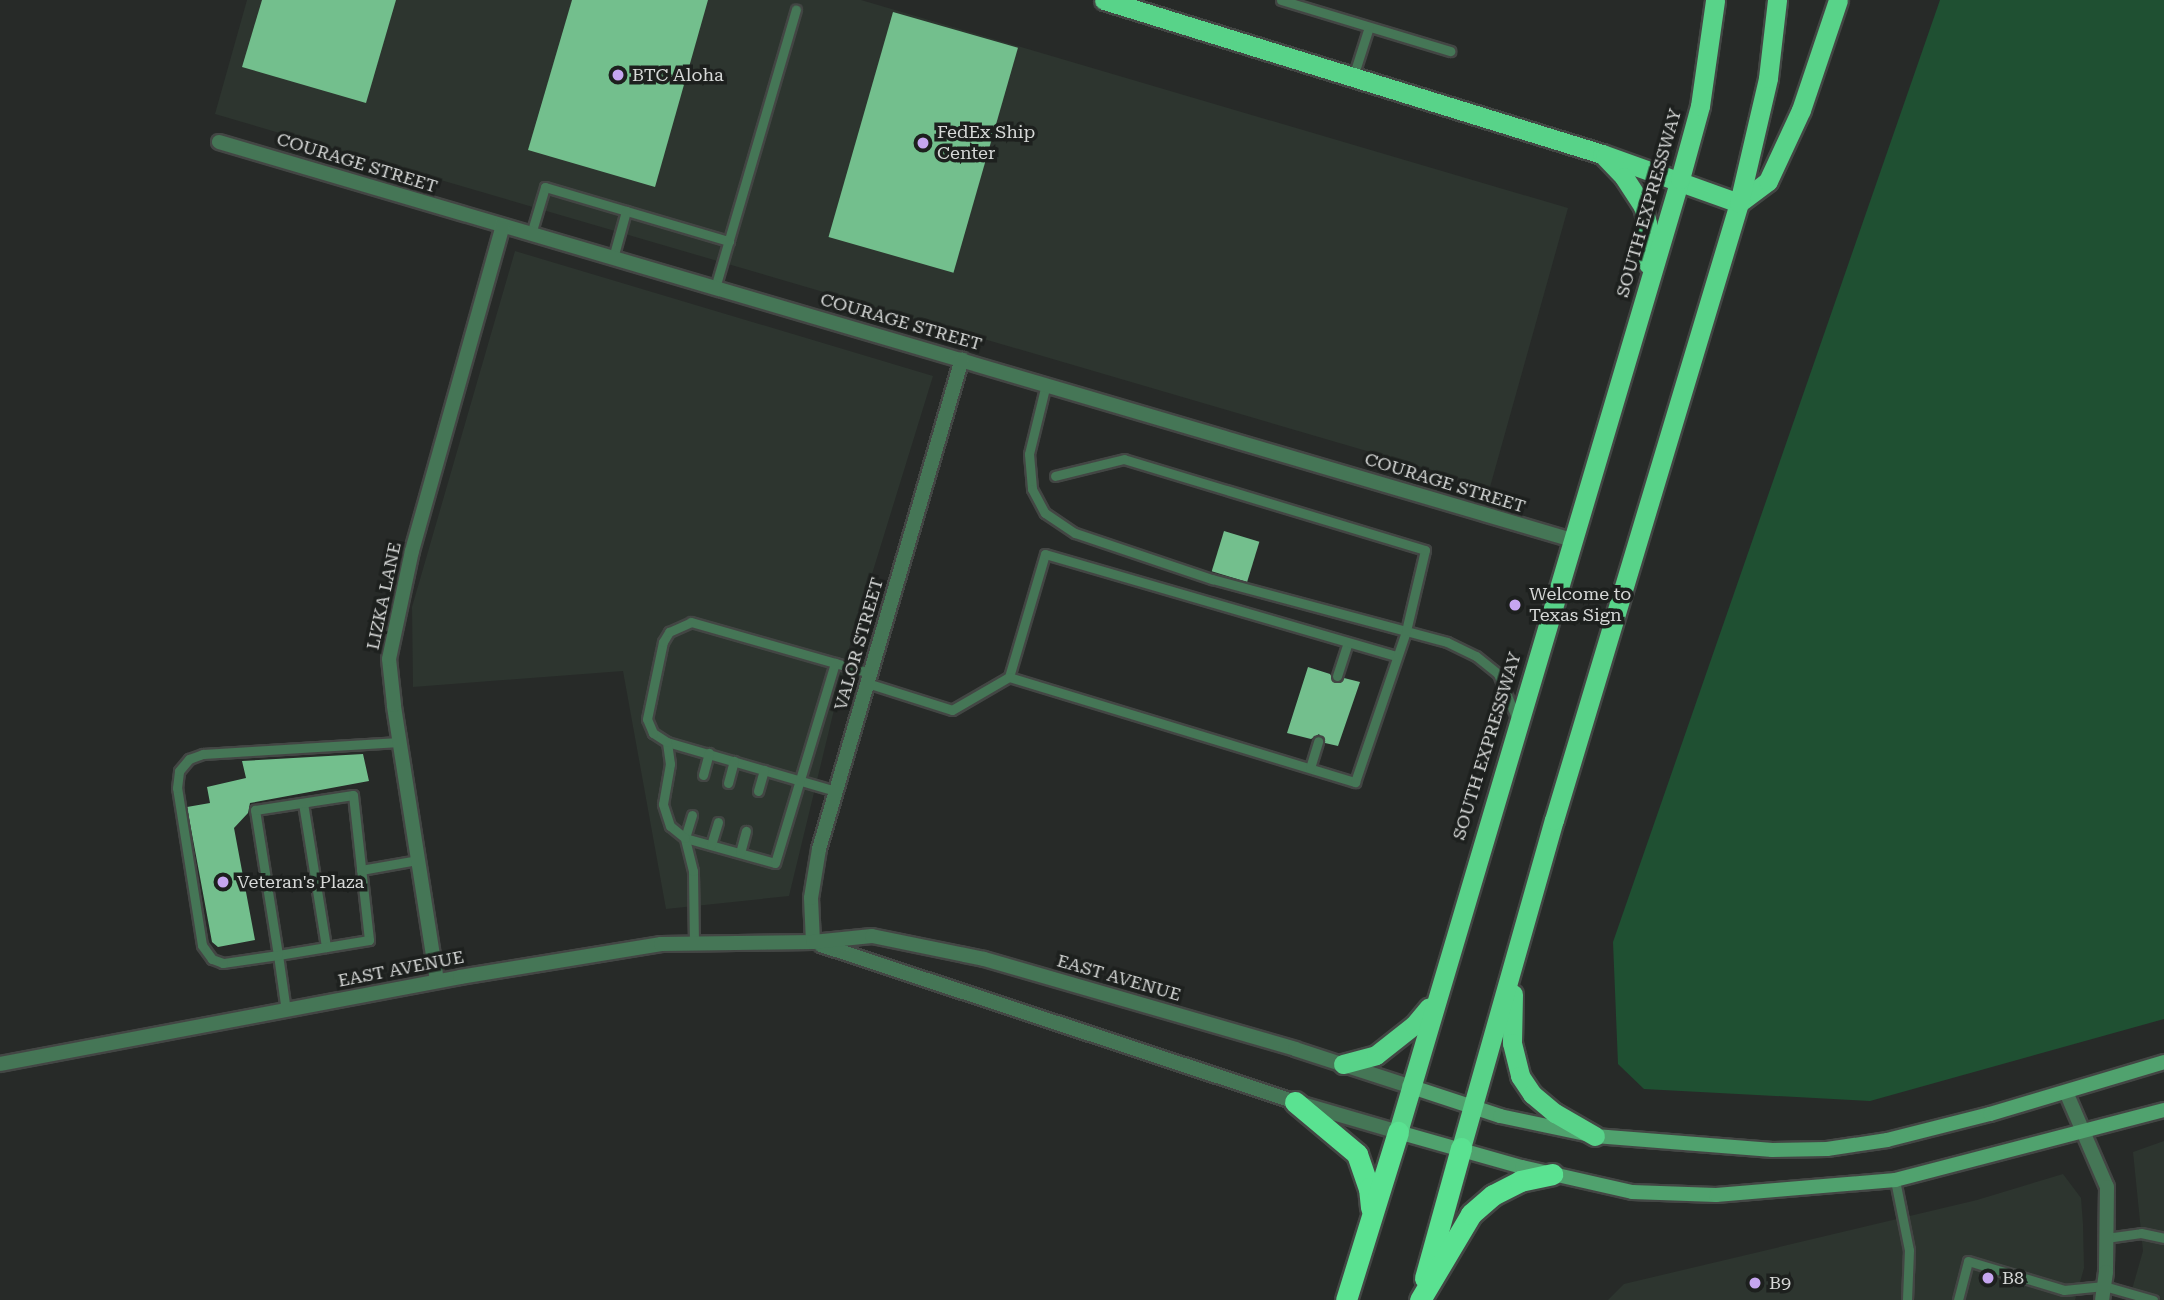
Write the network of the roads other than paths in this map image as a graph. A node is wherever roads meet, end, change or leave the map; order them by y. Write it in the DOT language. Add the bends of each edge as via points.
graph roads {
  1 [pos="1104,0"];
  2 [pos="1281,0"];
  3 [pos="1715,0"];
  4 [pos="1777,0"];
  5 [pos="1838,0"];
  6 [pos="796,10"];
  7 [pos="1369,27"];
  8 [pos="1450,51"];
  9 [pos="1353,77"];
  10 [pos="219,142"];
  11 [pos="1602,154"];
  12 [pos="1680,179"];
  13 [pos="1739,203"];
  14 [pos="626,211"];
  15 [pos="503,226"];
  16 [pos="531,234"];
  17 [pos="729,241"];
  18 [pos="613,258"];
  19 [pos="715,288"];
  20 [pos="1646,297"];
  21 [pos="962,359"];
  22 [pos="1046,384"];
  23 [pos="1055,476"];
  24 [pos="1572,540"];
  25 [pos="1406,631"];
  26 [pos="1348,643"];
  27 [pos="1397,656"];
  28 [pos="835,663"];
  29 [pos="1337,676"];
  30 [pos="1009,677"];
  31 [pos="869,678"];
  32 [pos="1517,722"];
  33 [pos="1318,741"];
  34 [pos="400,742"];
  35 [pos="667,742"];
  36 [pos="709,754"];
  37 [pos="734,761"];
  38 [pos="1310,768"];
  39 [pos="764,770"];
  40 [pos="703,775"];
  41 [pos="800,780"];
  42 [pos="728,783"];
  43 [pos="758,790"];
  44 [pos="835,791"];
  45 [pos="303,803"];
  46 [pos="692,815"];
  47 [pos="718,822"];
  48 [pos="746,831"];
  49 [pos="685,838"];
  50 [pos="711,845"];
  51 [pos="740,853"];
  52 [pos="418,860"];
  53 [pos="361,870"];
  54 [pos="813,942"];
  55 [pos="694,944"];
  56 [pos="1518,945"];
  57 [pos="326,947"];
  58 [pos="278,955"];
  59 [pos="437,981"];
  60 [pos="1434,1001"];
  61 [pos="286,1011"];
  62 [pos="2164,1062"];
  63 [pos="0,1063"];
  64 [pos="1343,1064"];
  65 [pos="1409,1086"];
  66 [pos="2066,1092"];
  67 [pos="1295,1102"];
  68 [pos="1472,1108"];
  69 [pos="2164,1110"];
  70 [pos="2082,1131"];
  71 [pos="1398,1132"];
  72 [pos="1595,1136"];
  73 [pos="1461,1148"];
  74 [pos="1552,1174"];
  75 [pos="1895,1180"];
  76 [pos="1371,1217"];
  77 [pos="2106,1238"];
  78 [pos="2164,1238"];
  79 [pos="2103,1293"];
  80 [pos="1346,1300"];
  81 [pos="1419,1300"];
  82 [pos="1907,1300"];
  83 [pos="1958,1300"];
  84 [pos="2153,1300"];
  1 -- 9 [label="highway"];
  2 -- 7 [label="lane"];
  3 -- 12 [label="highway, SOUTH EXPRESSWAY" via="1700,106"];
  4 -- 13 [label="highway" via="1768,78"];
  5 -- 13 [label="highway" via="1801,110 1768,181"];
  6 -- 17 [label="lane"];
  7 -- 8 [label="lane"];
  7 -- 9 [label="lane"];
  9 -- 11 [label="highway"];
  10 -- 15 [label="street, COURAGE STREET"];
  11 -- 12 [label="highway"];
  11 -- 20 [label="highway" via="1643,206 1649,243"];
  12 -- 13 [label="highway"];
  12 -- 20 [label="highway, SOUTH EXPRESSWAY"];
  13 -- 56 [label="highway"];
  14 -- 16 [label="lane" via="545,187"];
  14 -- 17 [label="lane"];
  14 -- 18 [label="lane"];
  15 -- 16 [label="street, COURAGE STREET"];
  15 -- 34 [label="street, LIZKA LANE" via="412,551 395,632 390,659"];
  16 -- 18 [label="street, COURAGE STREET"];
  17 -- 19 [label="lane"];
  18 -- 19 [label="street, COURAGE STREET"];
  19 -- 21 [label="street, COURAGE STREET"];
  20 -- 24 [label="highway, SOUTH EXPRESSWAY"];
  21 -- 22 [label="street, COURAGE STREET"];
  21 -- 31 [label="street, VALOR STREET"];
  22 -- 24 [label="street, COURAGE STREET"];
  22 -- 25 [label="lane" via="1029,454 1032,489 1045,513 1075,533 1212,579"];
  23 -- 25 [label="lane" via="1124,459 1425,550"];
  24 -- 32 [label="highway, SOUTH EXPRESSWAY"];
  25 -- 27 [label="lane"];
  25 -- 32 [label="lane" via="1447,642 1476,656 1498,674"];
  26 -- 27 [label="lane"];
  26 -- 29 [label="lane"];
  26 -- 30 [label="lane" via="1045,554"];
  27 -- 38 [label="lane" via="1355,782"];
  28 -- 31 [label="lane"];
  28 -- 35 [label="lane" via="691,622 678,626 663,642 647,719 653,733"];
  28 -- 41 [label="lane"];
  30 -- 31 [label="lane" via="952,710"];
  30 -- 38 [label="lane"];
  31 -- 44 [label="street, VALOR STREET"];
  32 -- 60 [label="highway, SOUTH EXPRESSWAY"];
  33 -- 38 [label="lane"];
  34 -- 52 [label="street, LIZKA LANE"];
  34 -- 58 [label="lane" via="203,754 189,759 179,771 177,788 202,945 212,959 223,963"];
  35 -- 36 [label="lane"];
  35 -- 49 [label="lane" via="670,765 663,804 670,826"];
  36 -- 37 [label="lane"];
  36 -- 40 [label="lane"];
  37 -- 39 [label="lane"];
  37 -- 42 [label="lane"];
  39 -- 41 [label="lane"];
  39 -- 43 [label="lane"];
  41 -- 44 [label="lane"];
  41 -- 51 [label="lane" via="775,863"];
  44 -- 54 [label="street, VALOR STREET" via="813,878"];
  45 -- 53 [label="lane" via="352,796"];
  45 -- 57 [label="lane"];
  45 -- 58 [label="lane" via="255,810"];
  46 -- 49 [label="lane"];
  47 -- 50 [label="lane"];
  48 -- 51 [label="lane"];
  49 -- 50 [label="lane"];
  49 -- 55 [label="lane" via="693,871"];
  50 -- 51 [label="lane"];
  52 -- 53 [label="lane"];
  52 -- 59 [label="street, LIZKA LANE"];
  53 -- 57 [label="lane" via="369,940"];
  54 -- 55 [label="street, EAST AVENUE"];
  54 -- 64 [label="street, EAST AVENUE" via="872,936 984,959"];
  54 -- 67 [label="street, EAST AVENUE"];
  55 -- 59 [label="street, EAST AVENUE" via="660,944"];
  56 -- 68 [label="highway"];
  56 -- 72 [label="highway" via="1511,1015 1520,1076 1532,1094 1555,1113"];
  57 -- 58 [label="lane"];
  58 -- 61 [label="lane"];
  59 -- 61 [label="street, EAST AVENUE"];
  60 -- 64 [label="highway" via="1414,1026 1376,1055"];
  60 -- 65 [label="highway, SOUTH EXPRESSWAY"];
  61 -- 63 [label="street, EAST AVENUE"];
  62 -- 66 [label="main road"];
  64 -- 65 [label="street, EAST AVENUE"];
  65 -- 68 [label="main road"];
  65 -- 71 [label="highway, SOUTH EXPRESSWAY"];
  66 -- 70 [label="street"];
  66 -- 72 [label="main road" via="1887,1140 1827,1149 1772,1150"];
  67 -- 71 [label="street, EAST AVENUE"];
  67 -- 76 [label="highway" via="1357,1154 1369,1188"];
  68 -- 72 [label="main road"];
  68 -- 73 [label="highway"];
  69 -- 70 [label="main road"];
  70 -- 75 [label="main road"];
  70 -- 77 [label="street" via="2107,1187"];
  71 -- 73 [label="main road"];
  71 -- 76 [label="highway, SOUTH EXPRESSWAY"];
  73 -- 74 [label="main road"];
  73 -- 81 [label="highway"];
  74 -- 75 [label="main road" via="1632,1192 1716,1195"];
  74 -- 81 [label="highway" via="1520,1181 1471,1214"];
  75 -- 82 [label="lane" via="1909,1250"];
  76 -- 80 [label="highway, SOUTH EXPRESSWAY"];
  77 -- 78 [label="lane" via="2141,1233"];
  77 -- 79 [label="street"];
  79 -- 83 [label="lane" via="2064,1290 1968,1261"];
  79 -- 84 [label="lane"];
}
